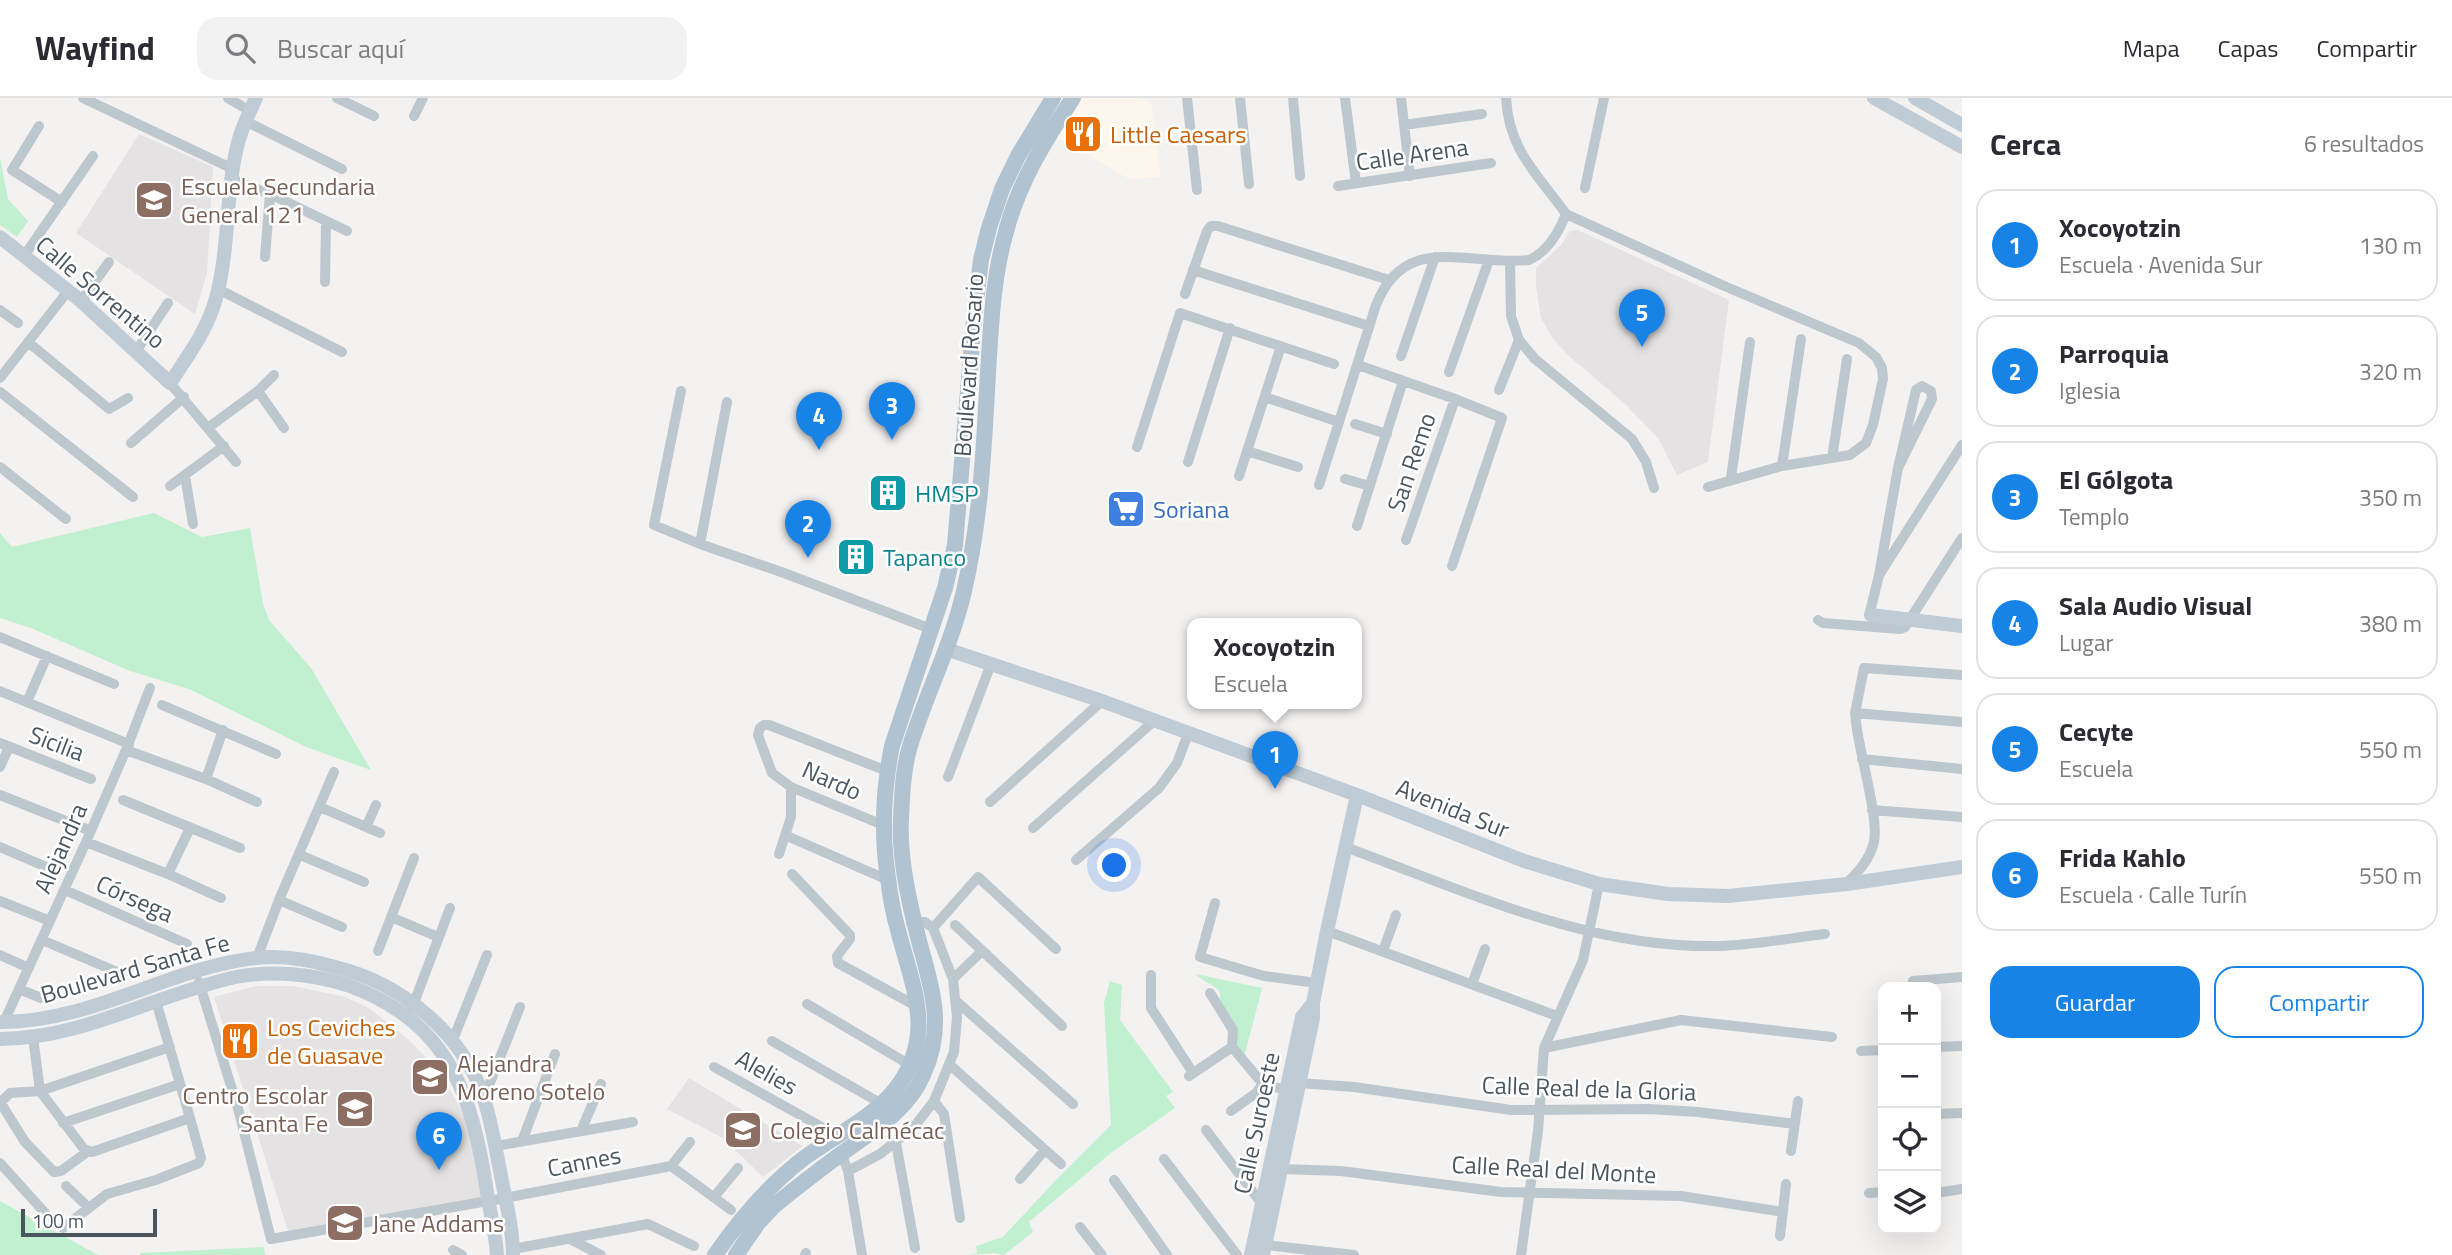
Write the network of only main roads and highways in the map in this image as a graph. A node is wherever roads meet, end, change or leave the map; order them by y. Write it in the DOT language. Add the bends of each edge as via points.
graph roads {
  1 [pos="1053,98"];
  2 [pos="1073,98"];
  3 [pos="1018,156"];
  4 [pos="1033,164"];
  5 [pos="956,534"];
  6 [pos="975,538"];
  7 [pos="715,1255"];
  8 [pos="736,1255"];
  1 -- 3 [label="main road, Boulevard Rosario"];
  2 -- 4 [label="main road, Boulevard Rosario"];
  3 -- 4 [label="main road"];
  3 -- 5 [label="main road, Boulevard Rosario" via="995,208 981,260"];
  4 -- 6 [label="main road, Boulevard Rosario" via="1012,211 999,258"];
  5 -- 6 [label="main road"];
  5 -- 7 [label="main road, Boulevard Rosario" via="945,588 887,771 883,825 888,880 918,1007 918,1037 910,1065 882,1104 773,1185"];
  6 -- 8 [label="main road, Boulevard Rosario" via="964,593 910,747 905,774 900,835 936,1011 929,1062 902,1107 773,1206"];
}
